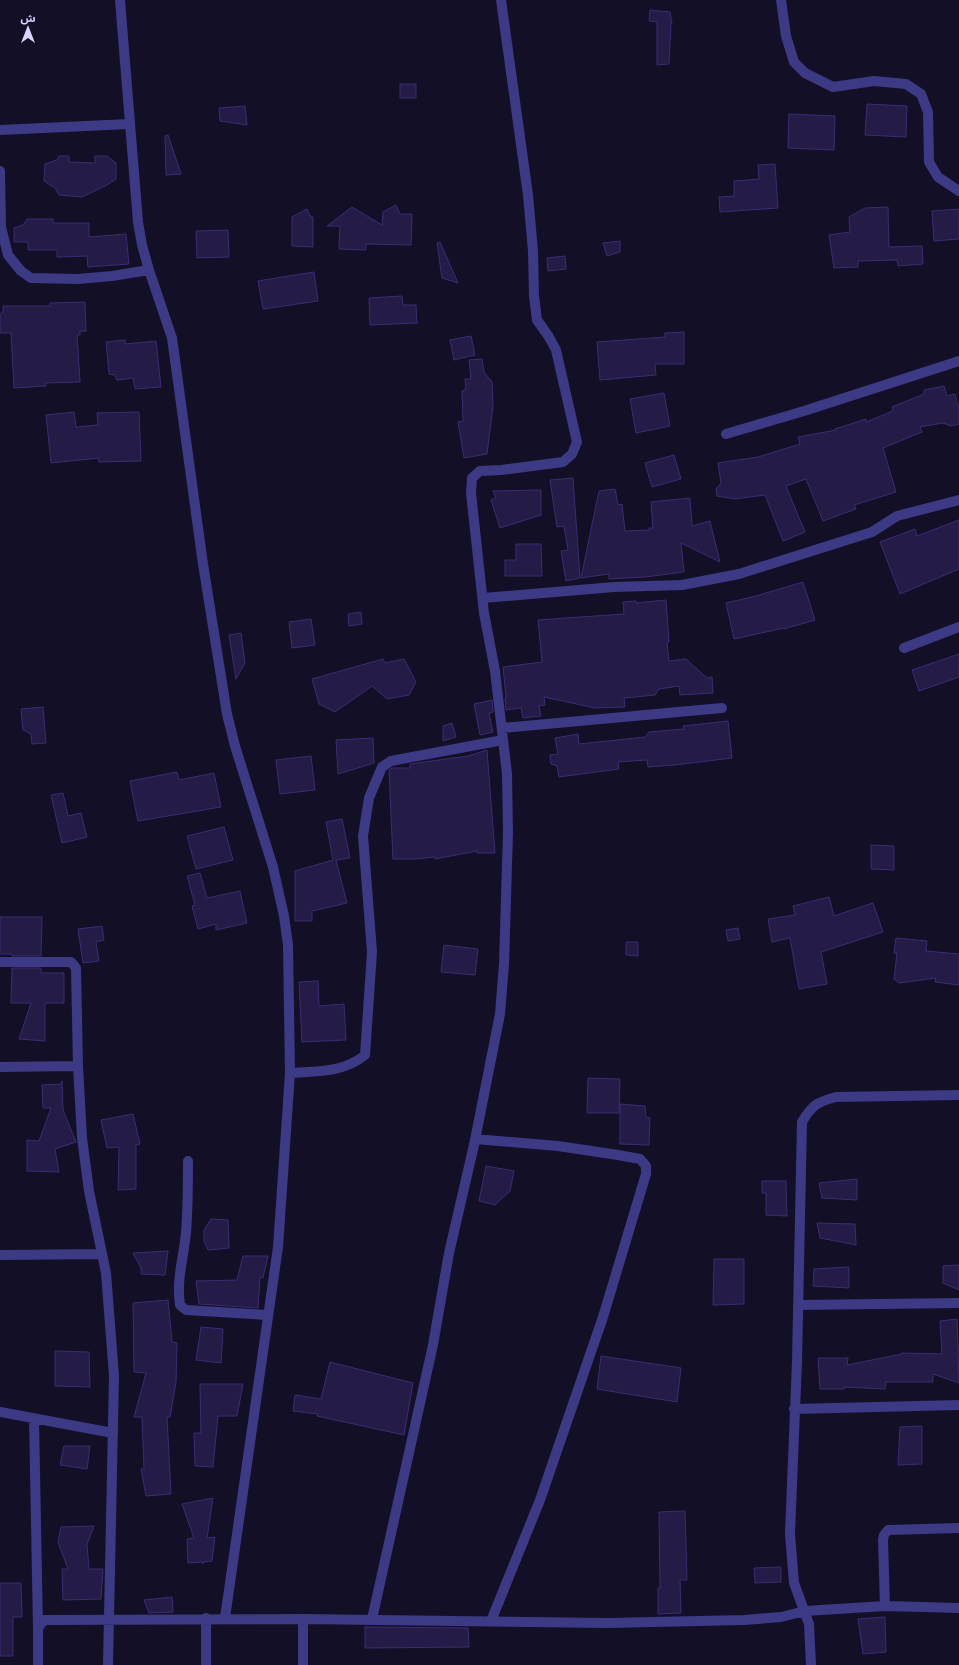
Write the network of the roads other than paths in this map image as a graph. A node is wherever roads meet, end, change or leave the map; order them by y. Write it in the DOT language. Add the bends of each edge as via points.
graph roads {
  1 [pos="120,0"];
  2 [pos="501,0"];
  3 [pos="781,0"];
  4 [pos="129,124"];
  5 [pos="0,130"];
  6 [pos="0,171"];
  7 [pos="959,191"];
  8 [pos="149,270"];
  9 [pos="959,361"];
  10 [pos="726,434"];
  11 [pos="959,500"];
  12 [pos="483,598"];
  13 [pos="959,627"];
  14 [pos="904,648"];
  15 [pos="722,708"];
  16 [pos="502,728"];
  17 [pos="503,740"];
  18 [pos="0,962"];
  19 [pos="78,1066"];
  20 [pos="0,1067"];
  21 [pos="290,1073"];
  22 [pos="959,1095"];
  23 [pos="475,1140"];
  24 [pos="188,1161"];
  25 [pos="102,1254"];
  26 [pos="0,1255"];
  27 [pos="959,1303"];
  28 [pos="798,1305"];
  29 [pos="268,1315"];
  30 [pos="959,1405"];
  31 [pos="794,1410"];
  32 [pos="0,1412"];
  33 [pos="34,1419"];
  34 [pos="114,1433"];
  35 [pos="959,1528"];
  36 [pos="885,1606"];
  37 [pos="959,1608"];
  38 [pos="805,1611"];
  39 [pos="206,1618"];
  40 [pos="224,1618"];
  41 [pos="303,1619"];
  42 [pos="372,1619"];
  43 [pos="108,1620"];
  44 [pos="491,1621"];
  45 [pos="38,1628"];
  46 [pos="38,1665"];
  47 [pos="108,1665"];
  48 [pos="206,1665"];
  49 [pos="304,1665"];
  50 [pos="811,1665"];
  1 -- 4 [label="street"];
  2 -- 12 [label="street" via="528,195 537,320 556,350 577,442 572,454 563,462 480,471 472,478 471,493"];
  3 -- 7 [label="street" via="786,36 794,62 805,73 833,87 874,81 906,84 921,94 928,112 929,162 938,177"];
  4 -- 5 [label="street"];
  4 -- 8 [label="street" via="138,222"];
  6 -- 8 [label="street" via="1,227 8,255 21,271 31,278 78,279"];
  8 -- 21 [label="street" via="172,338 202,556 228,714 235,746 273,867 284,916 288,945"];
  9 -- 10 [label="street"];
  11 -- 12 [label="street" via="897,516 872,532 739,574 682,585"];
  12 -- 16 [label="street"];
  13 -- 14 [label="street"];
  15 -- 16 [label="street"];
  16 -- 17 [label="street"];
  17 -- 21 [label="street" via="391,761 382,767 369,798 364,836 372,952 365,1055 343,1068"];
  17 -- 23 [label="street" via="507,774 508,832 504,964 500,1014"];
  18 -- 19 [label="street" via="71,962 76,968"];
  19 -- 20 [label="street"];
  19 -- 25 [label="street" via="82,1138 89,1191"];
  21 -- 29 [label="street" via="278,1247"];
  22 -- 28 [label="street" via="836,1097 810,1109 802,1122"];
  23 -- 42 [label="street" via="449,1253 433,1345"];
  23 -- 44 [label="street" via="558,1146 618,1155 640,1160 646,1166 646,1174 603,1317 540,1500"];
  24 -- 29 [label="street" via="186,1234 178,1296 180,1305 186,1310"];
  25 -- 26 [label="street"];
  25 -- 34 [label="street" via="114,1376"];
  27 -- 28 [label="street"];
  28 -- 31 [label="street"];
  29 -- 40 [label="street"];
  30 -- 31 [label="street"];
  31 -- 38 [label="street" via="790,1534 794,1583"];
  32 -- 33 [label="street"];
  33 -- 34 [label="street"];
  33 -- 45 [label="street"];
  34 -- 43 [label="street"];
  35 -- 36 [label="street" via="888,1530 883,1540"];
  36 -- 37 [label="street"];
  36 -- 38 [label="street"];
  38 -- 44 [label="street" via="781,1617 736,1620 608,1623"];
  38 -- 50 [label="street" via="810,1631"];
  39 -- 40 [label="street"];
  39 -- 43 [label="street"];
  39 -- 48 [label="street"];
  40 -- 41 [label="street"];
  41 -- 42 [label="street"];
  41 -- 49 [label="street"];
  42 -- 44 [label="street"];
  43 -- 45 [label="street" via="44,1620"];
  43 -- 47 [label="street"];
  45 -- 46 [label="street"];
}
